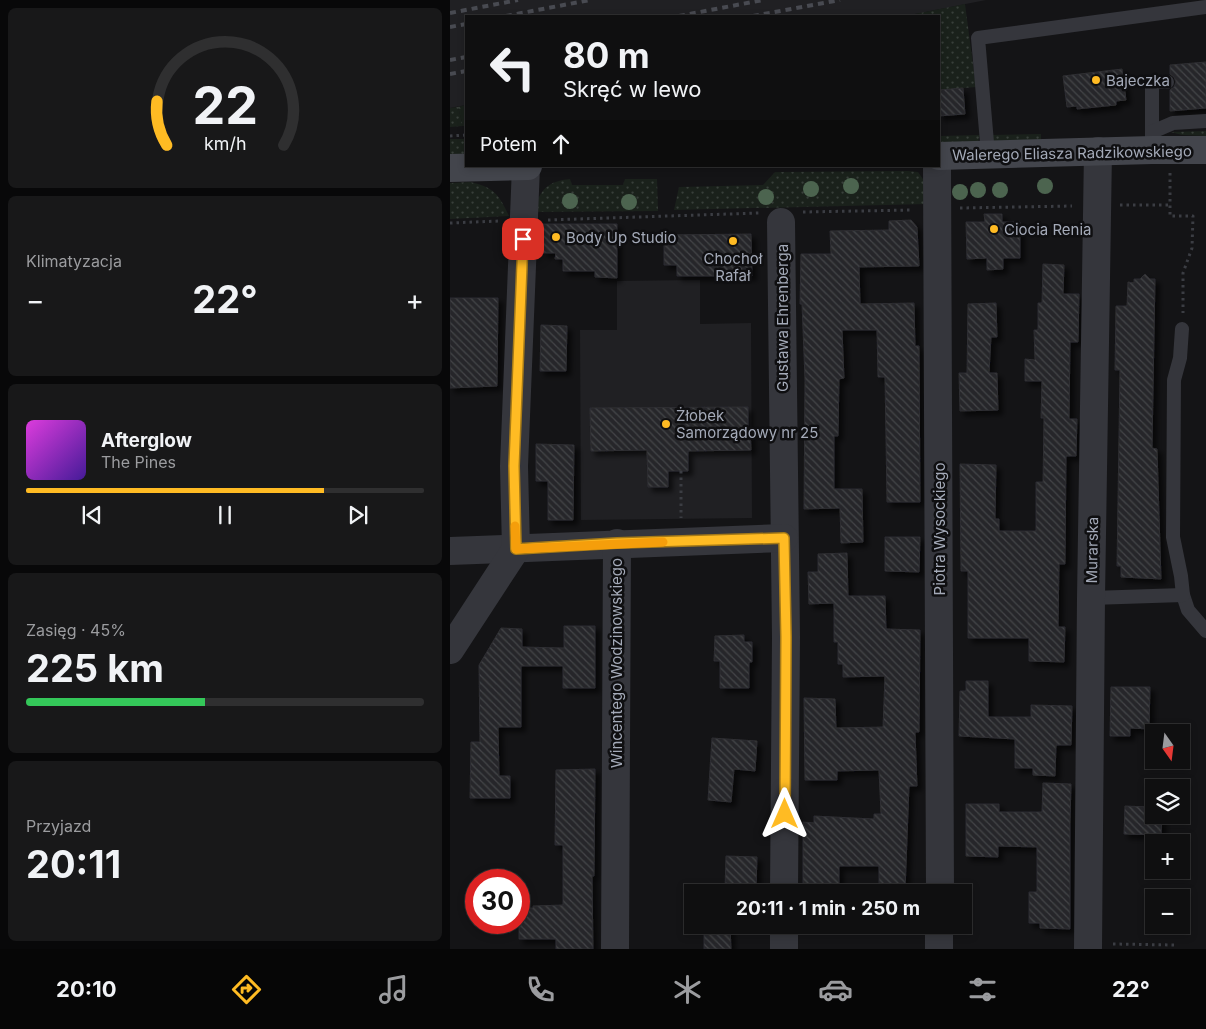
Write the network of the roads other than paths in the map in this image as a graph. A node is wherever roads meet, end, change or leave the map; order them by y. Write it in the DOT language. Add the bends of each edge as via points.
graph roads {
  1 [pos="1206,7"];
  2 [pos="1167,82"];
  3 [pos="1206,121"];
  4 [pos="1158,149"];
  5 [pos="1206,150"];
  6 [pos="1098,151"];
  7 [pos="988,154"];
  8 [pos="940,156"];
  9 [pos="488,167"];
  10 [pos="527,167"];
  11 [pos="937,167"];
  12 [pos="450,168"];
  13 [pos="782,222"];
  14 [pos="1182,329"];
  15 [pos="784,538"];
  16 [pos="617,543"];
  17 [pos="516,549"];
  18 [pos="450,551"];
  19 [pos="1183,595"];
  20 [pos="1091,598"];
  21 [pos="1206,631"];
  22 [pos="450,650"];
  23 [pos="784,884"];
  24 [pos="940,884"];
  25 [pos="784,934"];
  26 [pos="939,934"];
  27 [pos="1088,946"];
  28 [pos="615,949"];
  29 [pos="784,949"];
  30 [pos="939,949"];
  1 -- 7 [label="lane" via="978,38"];
  2 -- 4 [label="lane" via="1152,82"];
  3 -- 4 [label="lane" via="1173,123"];
  4 -- 5 [label="street, Walerego Eliasza Radzikowskiego"];
  4 -- 6 [label="street, Walerego Eliasza Radzikowskiego"];
  6 -- 7 [label="street, Walerego Eliasza Radzikowskiego"];
  6 -- 20 [label="street, Murarska"];
  7 -- 8 [label="street, Walerego Eliasza Radzikowskiego"];
  9 -- 12 [label="street"];
  10 -- 17 [label="street" via="514,466"];
  11 -- 24 [label="street, Piotra Wysockiego"];
  13 -- 15 [label="street, Gustawa Ehrenberga"];
  14 -- 19 [label="lane" via="1180,358 1174,380 1173,537"];
  15 -- 16 [label="street"];
  15 -- 23 [label="street, Gustawa Ehrenberga"];
  16 -- 17 [label="street, Wincentego Wodzinowskiego"];
  16 -- 28 [label="street, Wincentego Wodzinowskiego"];
  17 -- 18 [label="street, Wincentego Wodzinowskiego"];
  17 -- 22 [label="street"];
  19 -- 20 [label="lane"];
  19 -- 21 [label="lane" via="1188,610"];
  20 -- 27 [label="street, Murarska"];
  25 -- 29 [label="street"];
  26 -- 30 [label="street"];
}
